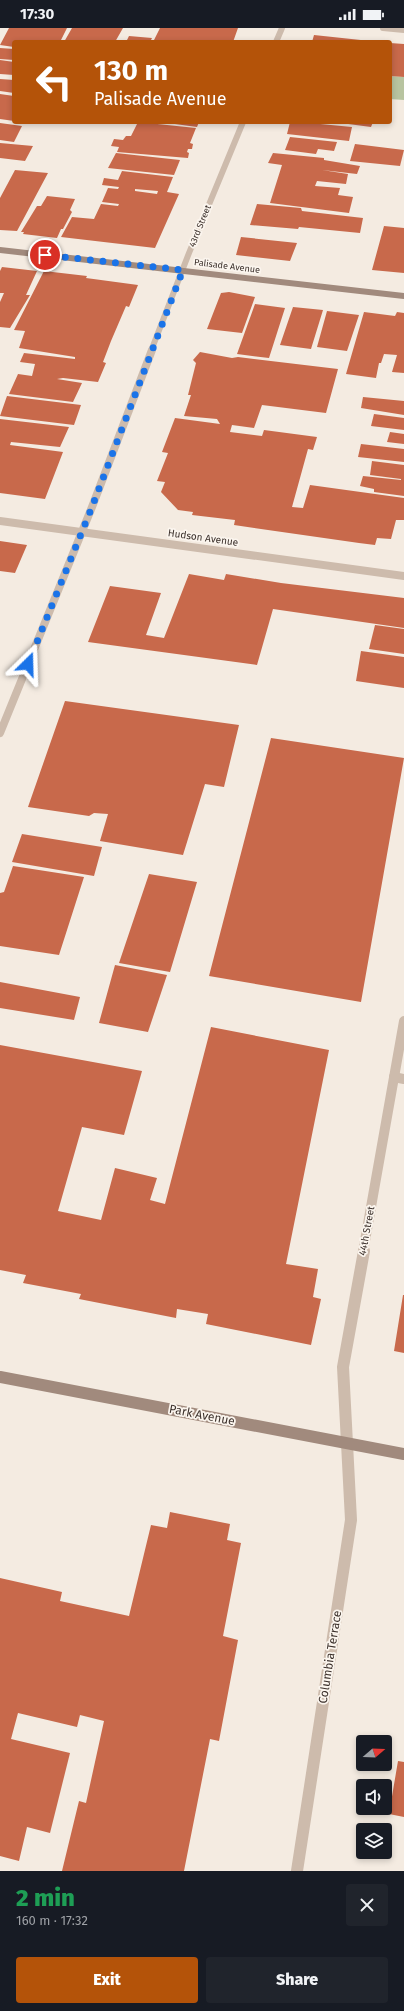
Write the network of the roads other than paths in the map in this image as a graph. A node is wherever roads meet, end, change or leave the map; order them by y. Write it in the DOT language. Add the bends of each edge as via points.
graph roads {
  1 [pos="282,28"];
  2 [pos="383,28"];
  3 [pos="404,30"];
  4 [pos="277,40"];
  5 [pos="242,124"];
  6 [pos="0,250"];
  7 [pos="183,270"];
  8 [pos="404,296"];
  9 [pos="0,521"];
  10 [pos="81,532"];
  11 [pos="404,576"];
  12 [pos="0,733"];
  13 [pos="404,1021"];
  14 [pos="399,1078"];
  15 [pos="0,1377"];
  16 [pos="347,1443"];
  17 [pos="404,1454"];
  18 [pos="297,1871"];
  1 -- 4 [label="street"];
  2 -- 3 [label="street"];
  5 -- 7 [label="street, 43rd Street"];
  6 -- 7 [label="street, Palisade Avenue"];
  7 -- 8 [label="street, Palisade Avenue"];
  7 -- 10 [label="street, 43rd Street"];
  9 -- 10 [label="street, Hudson Avenue"];
  10 -- 11 [label="street, Hudson Avenue"];
  10 -- 12 [label="street, 43rd Street"];
  13 -- 14 [label="street, 44th Street"];
  14 -- 16 [label="street, 44th Street" via="343,1367"];
  15 -- 16 [label="street, Park Avenue"];
  16 -- 17 [label="street, Park Avenue"];
  16 -- 18 [label="street, Columbia Terrace" via="351,1520"];
}
